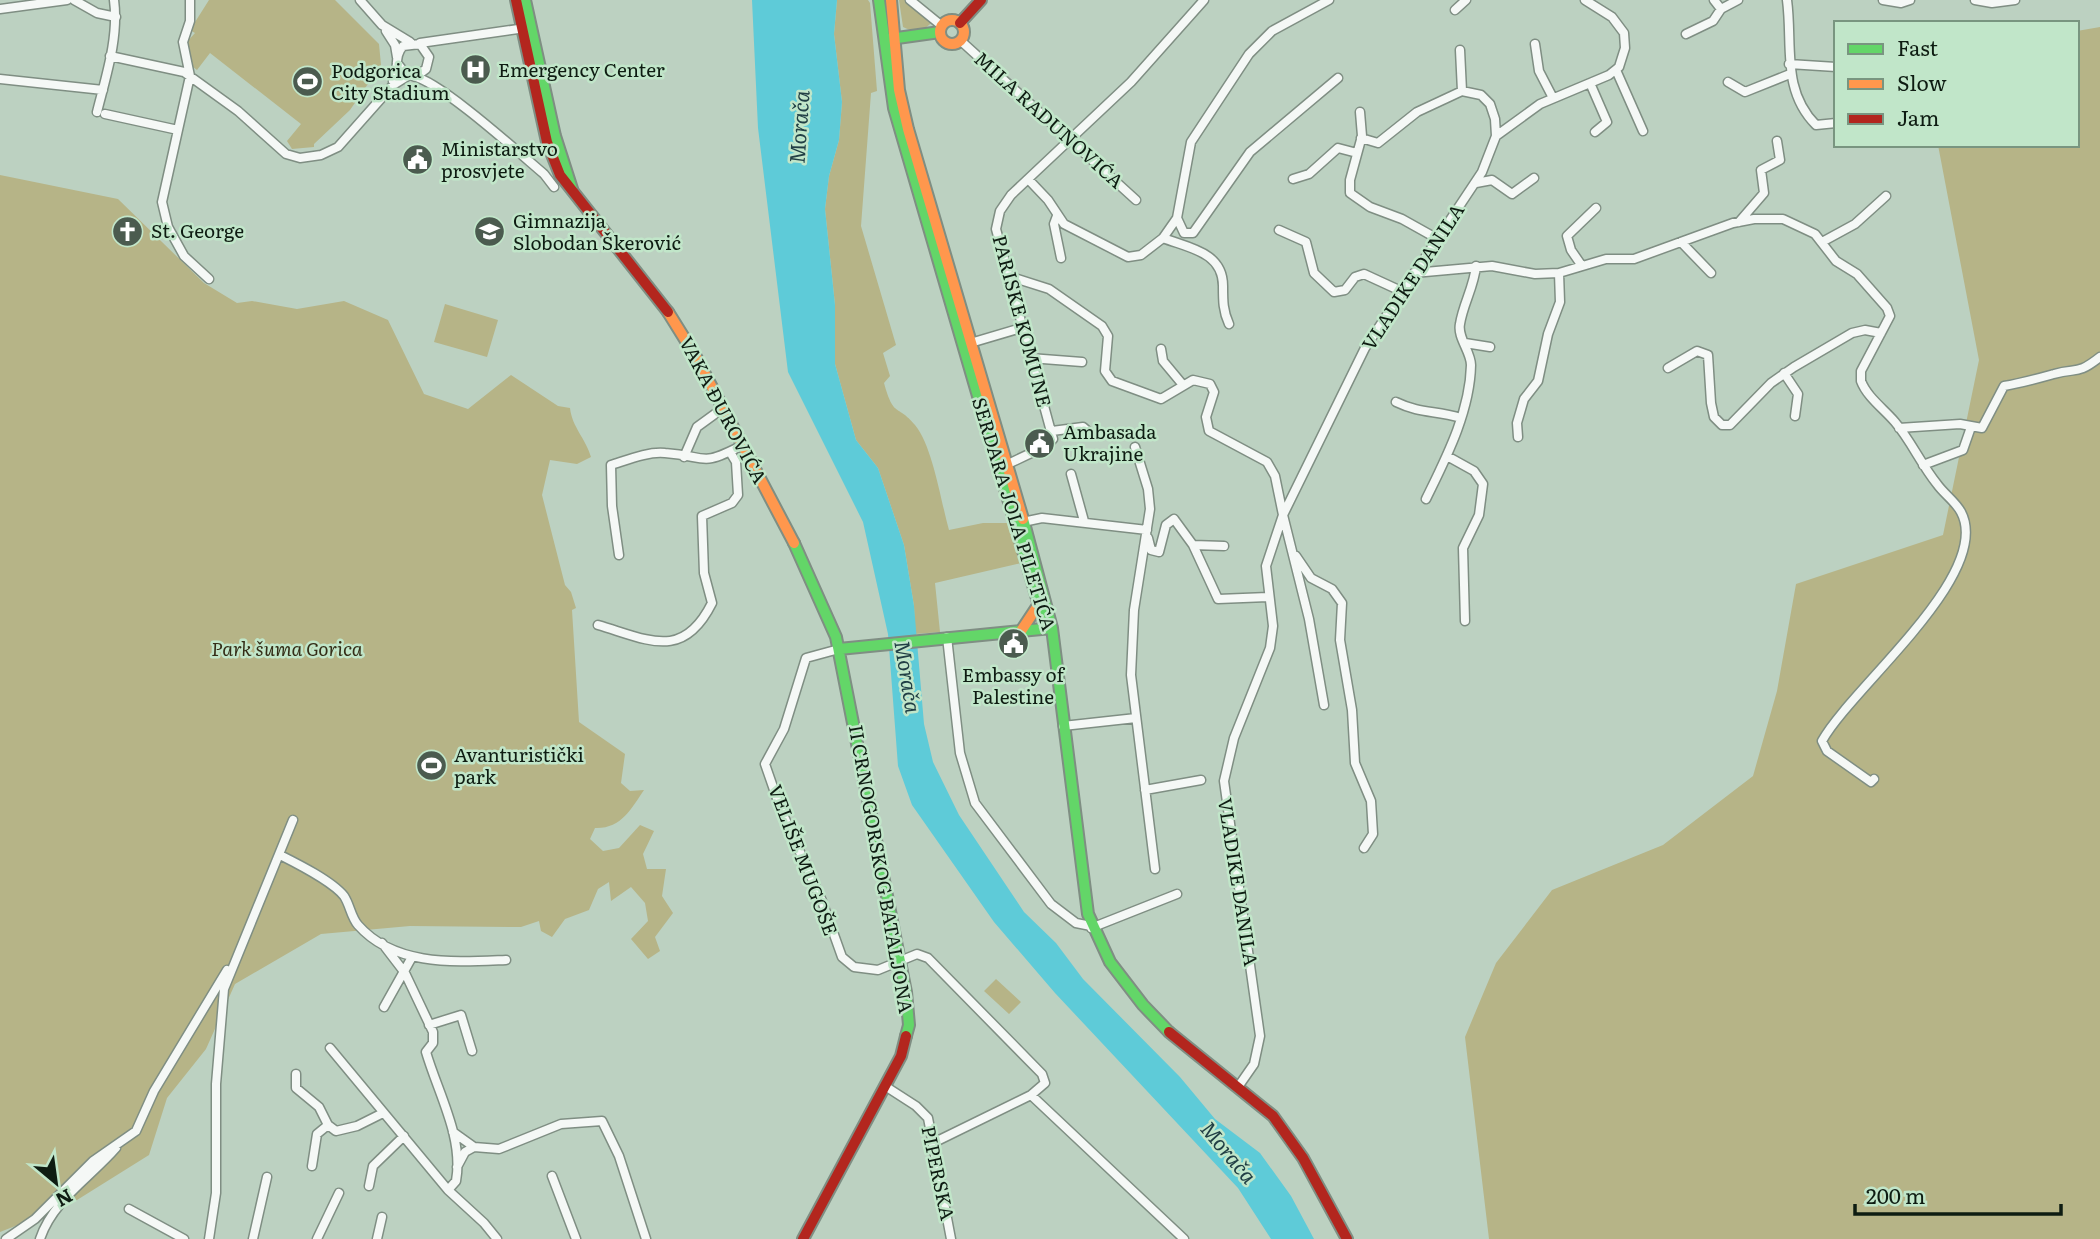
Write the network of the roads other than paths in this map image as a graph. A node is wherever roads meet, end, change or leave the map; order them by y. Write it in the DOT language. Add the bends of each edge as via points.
graph roads {
  1 [pos="67,0"];
  2 [pos="74,0"];
  3 [pos="114,0"];
  4 [pos="190,0"];
  5 [pos="360,0"];
  6 [pos="516,0"];
  7 [pos="525,0"];
  8 [pos="879,0"];
  9 [pos="891,0"];
  10 [pos="909,0"];
  11 [pos="981,0"];
  12 [pos="1204,0"];
  13 [pos="1329,0"];
  14 [pos="1466,0"];
  15 [pos="1585,0"];
  16 [pos="1714,0"];
  17 [pos="1738,0"];
  18 [pos="1787,0"];
  19 [pos="1884,0"];
  20 [pos="1910,0"];
  21 [pos="1975,0"];
  22 [pos="2011,1"];
  23 [pos="0,9"];
  24 [pos="1721,9"];
  25 [pos="1455,10"];
  26 [pos="116,17"];
  27 [pos="960,23"];
  28 [pos="382,25"];
  29 [pos="527,27"];
  30 [pos="941,29"];
  31 [pos="1686,34"];
  32 [pos="889,39"];
  33 [pos="449,40"];
  34 [pos="961,40"];
  35 [pos="415,43"];
  36 [pos="1535,44"];
  37 [pos="1460,50"];
  38 [pos="110,56"];
  39 [pos="397,60"];
  40 [pos="429,64"];
  41 [pos="1789,64"];
  42 [pos="1834,67"];
  43 [pos="1616,70"];
  44 [pos="1790,74"];
  45 [pos="411,75"];
  46 [pos="190,76"];
  47 [pos="1338,78"];
  48 [pos="0,79"];
  49 [pos="1728,82"];
  50 [pos="1590,83"];
  51 [pos="390,88"];
  52 [pos="103,90"];
  53 [pos="440,90"];
  54 [pos="1462,91"];
  55 [pos="1553,97"];
  56 [pos="1360,112"];
  57 [pos="1834,123"];
  58 [pos="178,130"];
  59 [pos="1643,131"];
  60 [pos="1595,132"];
  61 [pos="1496,136"];
  62 [pos="1361,138"];
  63 [pos="1071,139"];
  64 [pos="1777,141"];
  65 [pos="1357,153"];
  66 [pos="1534,178"];
  67 [pos="1028,179"];
  68 [pos="1293,179"];
  69 [pos="1476,183"];
  70 [pos="554,187"];
  71 [pos="1886,196"];
  72 [pos="1136,200"];
  73 [pos="1596,208"];
  74 [pos="1057,216"];
  75 [pos="1177,218"];
  76 [pos="1739,222"];
  77 [pos="1279,230"];
  78 [pos="1163,237"];
  79 [pos="1436,238"];
  80 [pos="1681,242"];
  81 [pos="1822,242"];
  82 [pos="1061,258"];
  83 [pos="1582,266"];
  84 [pos="1476,267"];
  85 [pos="1414,273"];
  86 [pos="1559,273"];
  87 [pos="1711,273"];
  88 [pos="1008,276"];
  89 [pos="209,279"];
  90 [pos="1401,291"];
  91 [pos="1229,324"];
  92 [pos="1021,328"];
  93 [pos="1881,333"];
  94 [pos="1465,343"];
  95 [pos="967,344"];
  96 [pos="1490,347"];
  97 [pos="1161,349"];
  98 [pos="2100,357"];
  99 [pos="1030,358"];
  100 [pos="1082,362"];
  101 [pos="1668,368"];
  102 [pos="1784,373"];
  103 [pos="1183,385"];
  104 [pos="1396,402"];
  105 [pos="719,411"];
  106 [pos="1795,416"];
  107 [pos="1461,418"];
  108 [pos="1971,427"];
  109 [pos="1899,428"];
  110 [pos="1052,431"];
  111 [pos="1091,434"];
  112 [pos="1518,437"];
  113 [pos="743,446"];
  114 [pos="1135,447"];
  115 [pos="730,452"];
  116 [pos="1447,456"];
  117 [pos="684,457"];
  118 [pos="1008,464"];
  119 [pos="1923,464"];
  120 [pos="1070,474"];
  121 [pos="1426,499"];
  122 [pos="1283,515"];
  123 [pos="1084,521"];
  124 [pos="1019,522"];
  125 [pos="1146,533"];
  126 [pos="1193,545"];
  127 [pos="1289,545"];
  128 [pos="1224,546"];
  129 [pos="620,555"];
  130 [pos="1268,597"];
  131 [pos="1042,600"];
  132 [pos="1465,621"];
  133 [pos="598,625"];
  134 [pos="1021,631"];
  135 [pos="1050,633"];
  136 [pos="944,637"];
  137 [pos="839,649"];
  138 [pos="1324,705"];
  139 [pos="1136,718"];
  140 [pos="1063,726"];
  141 [pos="1874,779"];
  142 [pos="1201,780"];
  143 [pos="1145,790"];
  144 [pos="293,820"];
  145 [pos="1364,848"];
  146 [pos="280,855"];
  147 [pos="1155,869"];
  148 [pos="1177,894"];
  149 [pos="1091,927"];
  150 [pos="382,943"];
  151 [pos="236,955"];
  152 [pos="412,957"];
  153 [pos="506,960"];
  154 [pos="901,962"];
  155 [pos="405,973"];
  156 [pos="384,1007"];
  157 [pos="429,1025"];
  158 [pos="330,1048"];
  159 [pos="472,1051"];
  160 [pos="296,1074"];
  161 [pos="885,1086"];
  162 [pos="1238,1087"];
  163 [pos="1031,1095"];
  164 [pos="383,1113"];
  165 [pos="328,1125"];
  166 [pos="453,1132"];
  167 [pos="404,1136"];
  168 [pos="933,1143"];
  169 [pos="118,1145"];
  170 [pos="474,1147"];
  171 [pos="312,1166"];
  172 [pos="457,1167"];
  173 [pos="552,1175"];
  174 [pos="267,1177"];
  175 [pos="369,1186"];
  176 [pos="448,1190"];
  177 [pos="339,1193"];
  178 [pos="129,1209"];
  179 [pos="382,1217"];
  180 [pos="6,1239"];
  181 [pos="40,1239"];
  182 [pos="184,1239"];
  183 [pos="209,1239"];
  184 [pos="253,1239"];
  185 [pos="317,1239"];
  186 [pos="377,1239"];
  187 [pos="497,1239"];
  188 [pos="576,1239"];
  189 [pos="646,1239"];
  190 [pos="803,1239"];
  191 [pos="951,1239"];
  192 [pos="1184,1239"];
  193 [pos="1347,1239"];
  1 -- 23 [label="street"];
  2 -- 26 [label="street"];
  3 -- 26 [label="street"];
  4 -- 46 [label="street" via="183,42"];
  5 -- 28 [label="street"];
  6 -- 29 [label="street, VAKA ĐUROVIĆA"];
  7 -- 29 [label="street, VAKA ĐUROVIĆA"];
  8 -- 32 [label="street, SERDARA JOLA PILETIĆA"];
  9 -- 32 [label="street, SERDARA JOLA PILETIĆA"];
  10 -- 30 [label="street"];
  11 -- 27 [label="street"];
  12 -- 63 [label="street, PARISKE KOMUNE" via="1131,82"];
  13 -- 75 [label="street" via="1262,39 1231,79 1191,142"];
  14 -- 25 [label="street"];
  15 -- 43 [label="street" via="1612,17 1624,33 1625,48"];
  16 -- 24 [label="street"];
  17 -- 24 [label="street"];
  18 -- 41 [label="street"];
  19 -- 20 [label="street"];
  21 -- 22 [label="street"];
  24 -- 31 [label="street" via="1713,21"];
  26 -- 38 [label="street"];
  27 -- 30 [label="street" via="951,20"];
  27 -- 34 [label="street"];
  28 -- 35 [label="street"];
  28 -- 39 [label="street" via="395,45"];
  29 -- 33 [label="street"];
  29 -- 113 [label="street, VAKA ĐUROVIĆA" via="572,191 676,325"];
  30 -- 32 [label="street"];
  30 -- 34 [label="street" via="946,42"];
  32 -- 95 [label="street, SERDARA JOLA PILETIĆA" via="894,108"];
  33 -- 35 [label="street"];
  33 -- 40 [label="street" via="434,52"];
  34 -- 63 [label="street, MILA RADUNOVIĆA"];
  35 -- 39 [label="street" via="402,47"];
  35 -- 40 [label="street" via="427,51"];
  36 -- 55 [label="street" via="1539,71"];
  37 -- 54 [label="street"];
  38 -- 46 [label="street" via="177,69"];
  38 -- 52 [label="street"];
  39 -- 45 [label="street" via="402,71"];
  39 -- 51 [label="street" via="397,75"];
  40 -- 45 [label="street" via="421,73"];
  40 -- 53 [label="street"];
  41 -- 42 [label="street"];
  41 -- 44 [label="street"];
  43 -- 50 [label="street"];
  43 -- 59 [label="street"];
  44 -- 49 [label="street" via="1745,92"];
  44 -- 57 [label="street" via="1812,121 1820,126"];
  45 -- 51 [label="street"];
  45 -- 53 [label="street"];
  46 -- 51 [label="street" via="286,154 300,158 338,147"];
  46 -- 58 [label="street"];
  47 -- 75 [label="street" via="1250,152 1193,233 1184,233"];
  48 -- 52 [label="street"];
  50 -- 55 [label="street"];
  50 -- 60 [label="street" via="1608,122"];
  52 -- 58 [label="street" via="101,113"];
  53 -- 70 [label="street"];
  54 -- 61 [label="street" via="1486,99 1493,111"];
  54 -- 62 [label="street" via="1417,112 1381,142"];
  55 -- 61 [label="street"];
  56 -- 62 [label="street"];
  58 -- 89 [label="street" via="162,202 168,227 184,256"];
  61 -- 69 [label="street, VLADIKE DANILA"];
  62 -- 65 [label="street"];
  63 -- 67 [label="street, PARISKE KOMUNE"];
  63 -- 72 [label="street, MILA RADUNOVIĆA"];
  64 -- 76 [label="street" via="1780,160 1761,170 1764,193"];
  65 -- 68 [label="street" via="1338,148 1309,173"];
  65 -- 79 [label="street" via="1349,187 1354,197"];
  66 -- 69 [label="street" via="1512,194 1492,180"];
  67 -- 74 [label="street"];
  67 -- 88 [label="street, PARISKE KOMUNE" via="1004,204 998,219 996,229"];
  69 -- 79 [label="street, VLADIKE DANILA"];
  71 -- 81 [label="street" via="1855,224"];
  73 -- 83 [label="street" via="1567,236"];
  74 -- 78 [label="street" via="1064,225 1132,258"];
  74 -- 82 [label="street" via="1054,224"];
  75 -- 78 [label="street"];
  76 -- 80 [label="street"];
  76 -- 81 [label="street" via="1783,219 1806,228"];
  77 -- 90 [label="street" via="1306,242 1314,273 1334,292 1345,290 1355,277 1364,274"];
  78 -- 91 [label="street" via="1216,261 1223,275 1222,306"];
  79 -- 85 [label="street, VLADIKE DANILA"];
  80 -- 83 [label="street" via="1634,259 1606,259"];
  80 -- 87 [label="street"];
  81 -- 93 [label="street" via="1887,308 1890,316"];
  83 -- 86 [label="street"];
  84 -- 85 [label="street"];
  84 -- 86 [label="street"];
  84 -- 94 [label="street" via="1460,324"];
  85 -- 90 [label="street, VLADIKE DANILA"];
  86 -- 112 [label="street" via="1558,310 1538,382 1524,399"];
  88 -- 92 [label="street, PARISKE KOMUNE"];
  88 -- 103 [label="street" via="1049,289 1102,326 1108,336 1106,375 1161,399"];
  90 -- 122 [label="street, VLADIKE DANILA" via="1365,348"];
  92 -- 95 [label="street"];
  92 -- 99 [label="street, PARISKE KOMUNE"];
  93 -- 102 [label="street" via="1852,333"];
  93 -- 109 [label="street" via="1861,371 1861,381"];
  94 -- 96 [label="street"];
  94 -- 107 [label="street" via="1471,363"];
  95 -- 118 [label="street, SERDARA JOLA PILETIĆA"];
  95 -- 124 [label="street, SERDARA JOLA PILETIĆA"];
  97 -- 103 [label="street" via="1163,361"];
  98 -- 108 [label="street" via="2076,372 2004,386 1982,429"];
  99 -- 100 [label="street"];
  99 -- 110 [label="street, PARISKE KOMUNE"];
  101 -- 102 [label="street" via="1697,351 1708,355 1711,403 1714,417 1722,425 1736,421 1751,401"];
  102 -- 106 [label="street" via="1798,394"];
  103 -- 122 [label="street" via="1198,380 1210,384 1214,392 1206,417 1208,428 1267,462 1275,476"];
  104 -- 107 [label="street" via="1419,413 1439,411"];
  105 -- 117 [label="street" via="697,427"];
  107 -- 116 [label="street"];
  108 -- 109 [label="street"];
  108 -- 119 [label="street" via="1963,450"];
  109 -- 119 [label="street"];
  110 -- 111 [label="street" via="1083,427"];
  110 -- 118 [label="street, PARISKE KOMUNE" via="1046,446"];
  113 -- 115 [label="street"];
  113 -- 137 [label="street, VAKA ĐUROVIĆA" via="798,551"];
  114 -- 125 [label="street" via="1150,502"];
  115 -- 117 [label="street" via="704,461"];
  115 -- 133 [label="street" via="736,462 738,495 732,503 702,516 702,562 712,603 702,624 689,636 661,643"];
  116 -- 121 [label="street"];
  116 -- 132 [label="street" via="1474,471 1483,484 1479,515 1463,548"];
  117 -- 129 [label="street" via="663,452 611,465"];
  118 -- 124 [label="street, SERDARA JOLA PILETIĆA"];
  119 -- 141 [label="street" via="1962,513 1962,557 1938,602 1879,667 1822,741 1827,751 1871,782"];
  120 -- 123 [label="street"];
  122 -- 127 [label="street"];
  122 -- 130 [label="street, VLADIKE DANILA" via="1268,554"];
  123 -- 124 [label="street" via="1042,518"];
  123 -- 125 [label="street"];
  124 -- 131 [label="street, SERDARA JOLA PILETIĆA"];
  125 -- 126 [label="street" via="1151,551 1159,552 1166,525 1174,519"];
  125 -- 139 [label="street" via="1131,651"];
  126 -- 128 [label="street"];
  126 -- 130 [label="street" via="1218,599"];
  127 -- 138 [label="street" via="1309,619"];
  127 -- 145 [label="street" via="1311,578 1332,589 1342,603 1340,640 1355,763 1371,801 1373,834"];
  130 -- 162 [label="street, VLADIKE DANILA" via="1273,626 1270,648 1234,738 1224,781 1261,1036 1254,1064"];
  131 -- 134 [label="street"];
  131 -- 135 [label="street, SERDARA JOLA PILETIĆA"];
  134 -- 135 [label="street"];
  134 -- 136 [label="street"];
  135 -- 140 [label="street, SERDARA JOLA PILETIĆA"];
  136 -- 137 [label="street"];
  136 -- 149 [label="street" via="960,753 975,803 1051,904 1076,923"];
  137 -- 154 [label="street, II CRNOGORSKOG BATALJONA"];
  137 -- 154 [label="street, VELIŠE MUGOŠE" via="806,658 785,729 765,764 842,957 865,970"];
  139 -- 140 [label="street"];
  139 -- 143 [label="street"];
  140 -- 149 [label="street, SERDARA JOLA PILETIĆA" via="1081,883"];
  142 -- 143 [label="street"];
  143 -- 147 [label="street"];
  144 -- 146 [label="street"];
  146 -- 150 [label="street" via="337,890 359,927"];
  146 -- 151 [label="street"];
  148 -- 149 [label="street"];
  149 -- 162 [label="street, SERDARA JOLA PILETIĆA" via="1135,994 1195,1054"];
  150 -- 152 [label="street"];
  150 -- 155 [label="street"];
  151 -- 169 [label="street" via="154,1091 141,1124"];
  151 -- 183 [label="street" via="225,989 217,1064 216,1193"];
  152 -- 153 [label="street"];
  152 -- 155 [label="street"];
  154 -- 161 [label="street, II CRNOGORSKOG BATALJONA" via="908,1035"];
  154 -- 163 [label="street" via="917,954 926,956 992,1019 1044,1077 1043,1086"];
  155 -- 156 [label="street"];
  155 -- 157 [label="street"];
  157 -- 159 [label="street" via="461,1015"];
  157 -- 166 [label="street" via="434,1040 426,1052"];
  158 -- 164 [label="street"];
  160 -- 165 [label="street" via="296,1088 318,1107"];
  161 -- 168 [label="street, PIPERSKA" via="925,1114"];
  161 -- 190 [label="street, II CRNOGORSKOG BATALJONA"];
  162 -- 193 [label="street, SERDARA JOLA PILETIĆA" via="1284,1130"];
  163 -- 168 [label="street"];
  163 -- 192 [label="street"];
  164 -- 165 [label="street" via="339,1132"];
  164 -- 167 [label="street"];
  165 -- 171 [label="street" via="317,1134"];
  166 -- 170 [label="street"];
  166 -- 172 [label="street"];
  167 -- 175 [label="street" via="373,1166"];
  167 -- 176 [label="street"];
  168 -- 191 [label="street, PIPERSKA"];
  169 -- 180 [label="street" via="93,1161 35,1219"];
  169 -- 181 [label="street" via="58,1206"];
  170 -- 172 [label="street"];
  170 -- 189 [label="street" via="499,1149 561,1124 602,1121 619,1156"];
  172 -- 176 [label="street" via="456,1181"];
  173 -- 188 [label="street"];
  174 -- 184 [label="street"];
  176 -- 187 [label="street"];
  177 -- 185 [label="street"];
  178 -- 182 [label="street"];
  179 -- 186 [label="street"];
}
